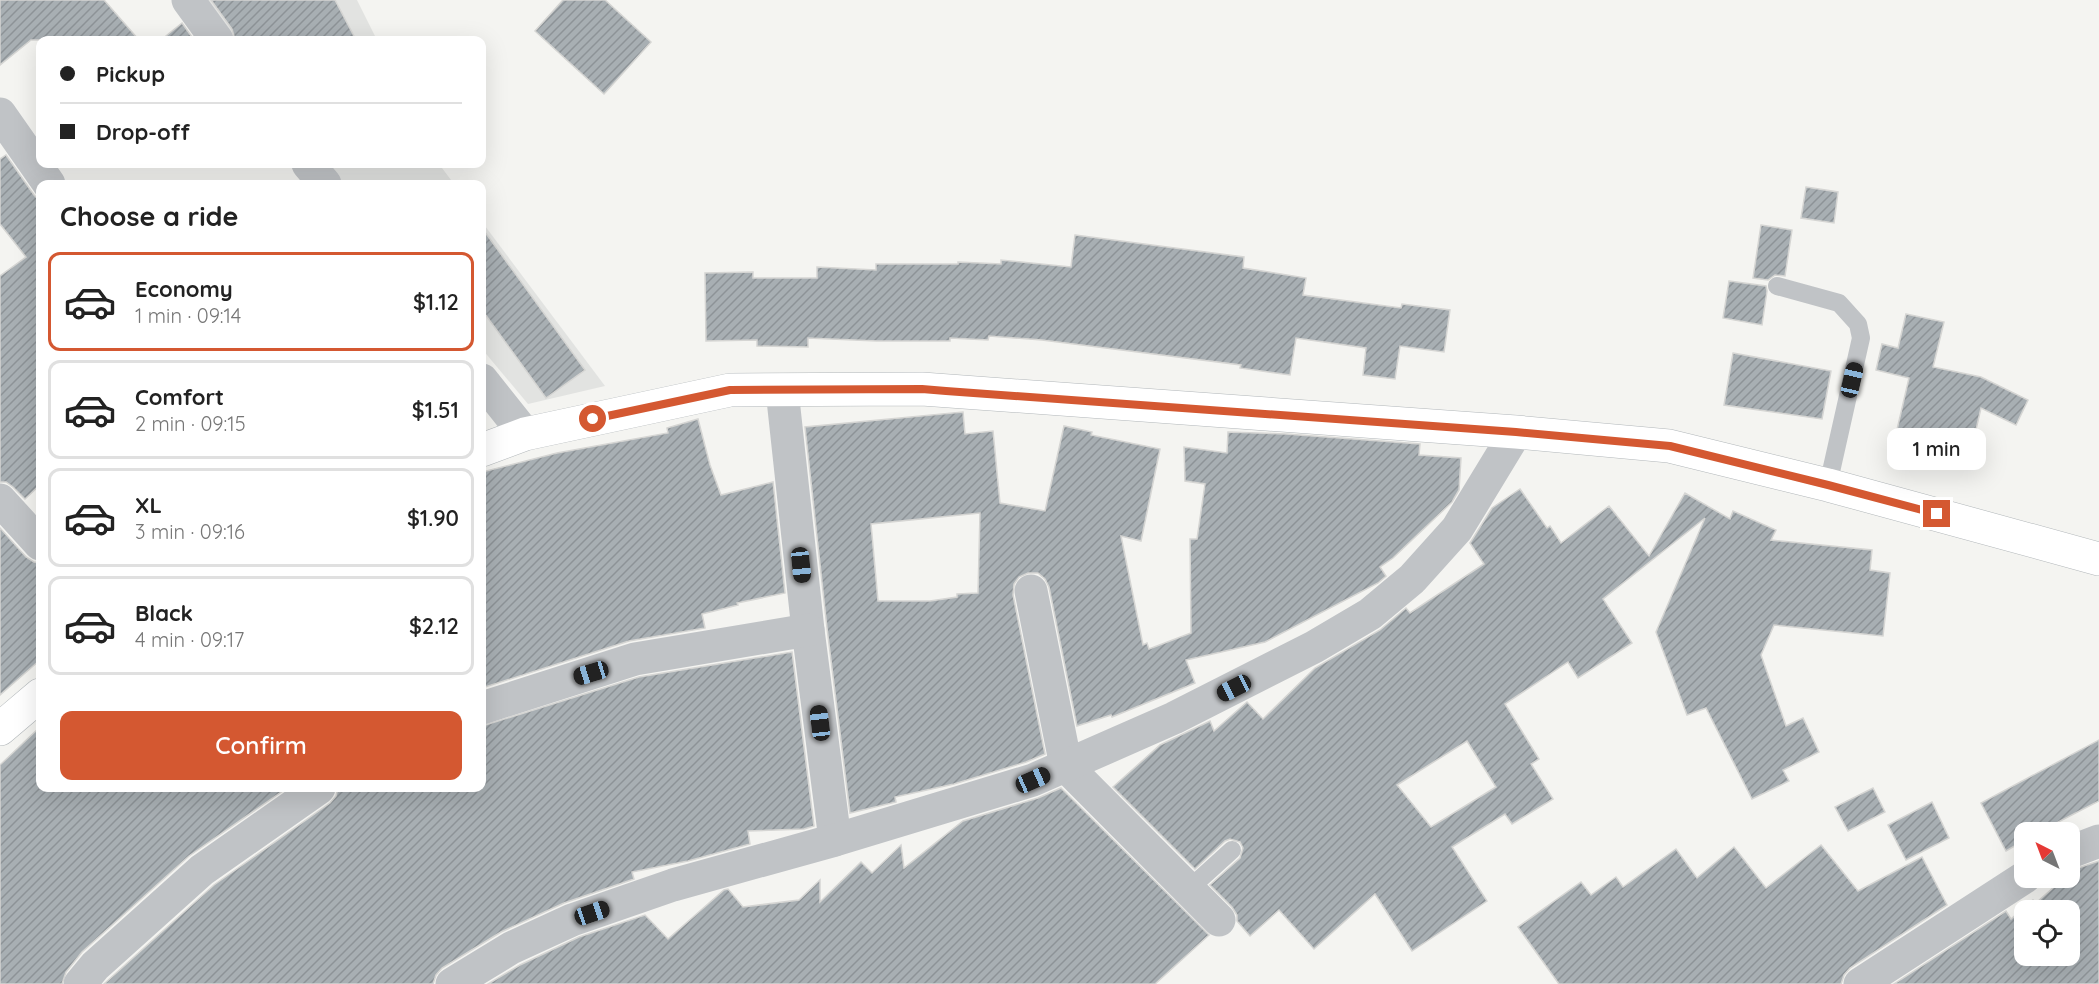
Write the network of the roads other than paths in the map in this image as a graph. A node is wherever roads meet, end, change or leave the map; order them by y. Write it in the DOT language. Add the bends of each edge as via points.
graph roads {
  1 [pos="188,0"];
  2 [pos="214,36"];
  3 [pos="0,114"];
  4 [pos="36,165"];
  5 [pos="311,168"];
  6 [pos="322,180"];
  7 [pos="1777,286"];
  8 [pos="486,385"];
  9 [pos="782,390"];
  10 [pos="1516,432"];
  11 [pos="525,434"];
  12 [pos="486,449"];
  13 [pos="1828,485"];
  14 [pos="0,500"];
  15 [pos="36,540"];
  16 [pos="2099,559"];
  17 [pos="1031,591"];
  18 [pos="808,630"];
  19 [pos="36,699"];
  20 [pos="486,707"];
  21 [pos="0,729"];
  22 [pos="1066,766"];
  23 [pos="313,792"];
  24 [pos="835,840"];
  25 [pos="2099,841"];
  26 [pos="2080,848"];
  27 [pos="1232,850"];
  28 [pos="2014,884"];
  29 [pos="1189,889"];
  30 [pos="1219,920"];
  31 [pos="80,984"];
  32 [pos="452,984"];
  33 [pos="1860,984"];
  1 -- 2 [label="street"];
  3 -- 4 [label="street"];
  5 -- 6 [label="street"];
  7 -- 13 [label="lane" via="1839,303 1857,324 1861,338"];
  8 -- 11 [label="street"];
  9 -- 10 [label="street" via="922,389"];
  9 -- 11 [label="street" via="730,390"];
  9 -- 18 [label="street"];
  10 -- 13 [label="street" via="1670,446"];
  10 -- 22 [label="street" via="1457,529 1412,579 1370,614 1174,718"];
  11 -- 12 [label="street"];
  13 -- 16 [label="street"];
  14 -- 15 [label="street"];
  17 -- 22 [label="street"];
  18 -- 20 [label="street" via="635,659"];
  18 -- 24 [label="street"];
  19 -- 21 [label="street"];
  22 -- 24 [label="street" via="1033,780"];
  22 -- 29 [label="street"];
  23 -- 31 [label="street" via="202,870"];
  24 -- 32 [label="street" via="674,885 572,920 511,948"];
  25 -- 26 [label="street"];
  27 -- 29 [label="lane"];
  28 -- 33 [label="street"];
  29 -- 30 [label="street"];
}
